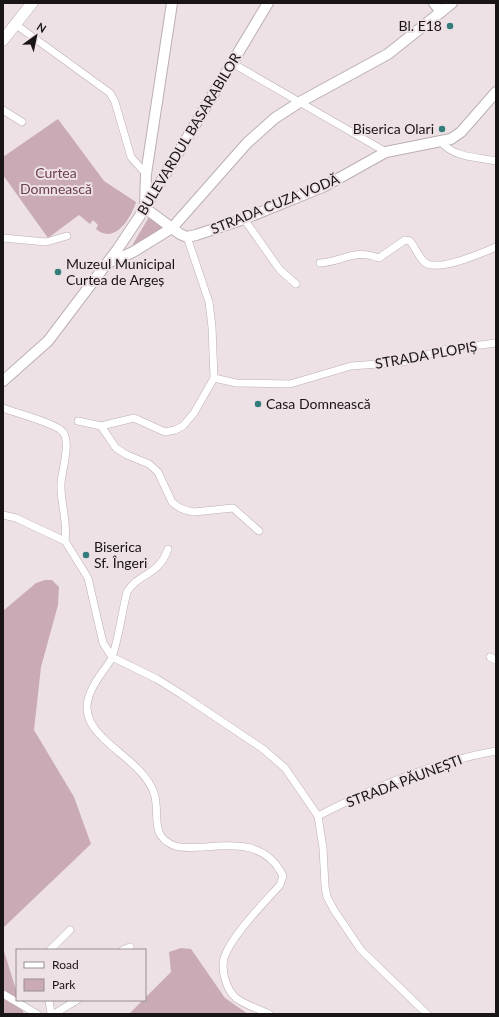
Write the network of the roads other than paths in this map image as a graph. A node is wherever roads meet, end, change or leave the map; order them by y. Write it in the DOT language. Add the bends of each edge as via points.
graph roads {
  1 [pos="32,3"];
  2 [pos="172,3"];
  3 [pos="268,3"];
  4 [pos="434,3"];
  5 [pos="452,3"];
  6 [pos="440,12"];
  7 [pos="15,24"];
  8 [pos="3,40"];
  9 [pos="232,63"];
  10 [pos="496,92"];
  11 [pos="300,102"];
  12 [pos="3,110"];
  13 [pos="22,122"];
  14 [pos="441,142"];
  15 [pos="386,152"];
  16 [pos="496,161"];
  17 [pos="146,174"];
  18 [pos="145,208"];
  19 [pos="244,219"];
  20 [pos="172,228"];
  21 [pos="66,236"];
  22 [pos="186,237"];
  23 [pos="3,238"];
  24 [pos="496,247"];
  25 [pos="108,263"];
  26 [pos="320,263"];
  27 [pos="296,284"];
  28 [pos="496,343"];
  29 [pos="214,378"];
  30 [pos="3,381"];
  31 [pos="3,408"];
  32 [pos="78,421"];
  33 [pos="101,426"];
  34 [pos="3,515"];
  35 [pos="259,531"];
  36 [pos="65,541"];
  37 [pos="168,549"];
  38 [pos="112,657"];
  39 [pos="495,749"];
  40 [pos="318,816"];
  41 [pos="70,930"];
  42 [pos="51,949"];
  43 [pos="3,994"];
  44 [pos="49,1001"];
  45 [pos="75,1001"];
  46 [pos="37,1014"];
  47 [pos="51,1014"];
  48 [pos="54,1014"];
  49 [pos="269,1014"];
  50 [pos="427,1014"];
  1 -- 7 [label="main road"];
  2 -- 17 [label="street"];
  3 -- 9 [label="street, BULEVARDUL BASARABILOR"];
  4 -- 6 [label="street"];
  5 -- 6 [label="street"];
  6 -- 11 [label="street" via="388,54"];
  7 -- 8 [label="main road"];
  7 -- 17 [label="street" via="110,93 131,157"];
  9 -- 11 [label="street"];
  9 -- 18 [label="street, BULEVARDUL BASARABILOR"];
  10 -- 14 [label="street, STRADA CUZA VODĂ" via="456,136"];
  11 -- 15 [label="street"];
  11 -- 20 [label="street" via="257,133"];
  12 -- 13 [label="street"];
  14 -- 15 [label="street, STRADA CUZA VODĂ"];
  14 -- 16 [label="street" via="456,154"];
  15 -- 19 [label="street, STRADA CUZA VODĂ" via="330,184"];
  17 -- 18 [label="street"];
  18 -- 20 [label="street"];
  18 -- 25 [label="street, BULEVARDUL BASARABILOR"];
  19 -- 22 [label="street, STRADA CUZA VODĂ"];
  19 -- 27 [label="street" via="280,270"];
  20 -- 22 [label="street"];
  20 -- 25 [label="street" via="133,252"];
  21 -- 23 [label="street" via="46,242"];
  22 -- 29 [label="street" via="209,302"];
  24 -- 26 [label="street" via="448,264 430,264 423,261 410,241 405,240 379,258 371,255 349,255 330,263"];
  25 -- 30 [label="street, BULEVARDUL BASARABILOR" via="48,341"];
  28 -- 29 [label="street, STRADA PLOPIȘ" via="442,350 403,362 351,366 290,384 236,382"];
  29 -- 33 [label="street" via="190,418 175,430 161,431 134,418"];
  31 -- 36 [label="street" via="58,428 64,434 65,453 61,490 66,525"];
  32 -- 33 [label="street"];
  33 -- 35 [label="street" via="116,448 149,464 158,472 176,506 194,512 233,508"];
  34 -- 36 [label="street" via="16,518"];
  36 -- 38 [label="street" via="88,578 103,643"];
  37 -- 38 [label="street" via="159,566 132,585 127,592"];
  38 -- 40 [label="street" via="157,679 269,753 285,768"];
  38 -- 49 [label="street" via="88,695 88,716 102,737 134,765 148,782 154,794 156,821 160,834 173,845 182,847 225,845 259,850 269,856 283,876 280,885 231,945 224,958 223,967 229,989 236,998"];
  39 -- 40 [label="street, STRADA PĂUNEȘTI" via="441,764 361,794"];
  40 -- 50 [label="street" via="327,897 361,950"];
  41 -- 42 [label="street"];
  43 -- 46 [label="street"];
  44 -- 47 [label="street"];
  45 -- 48 [label="street"];
}
